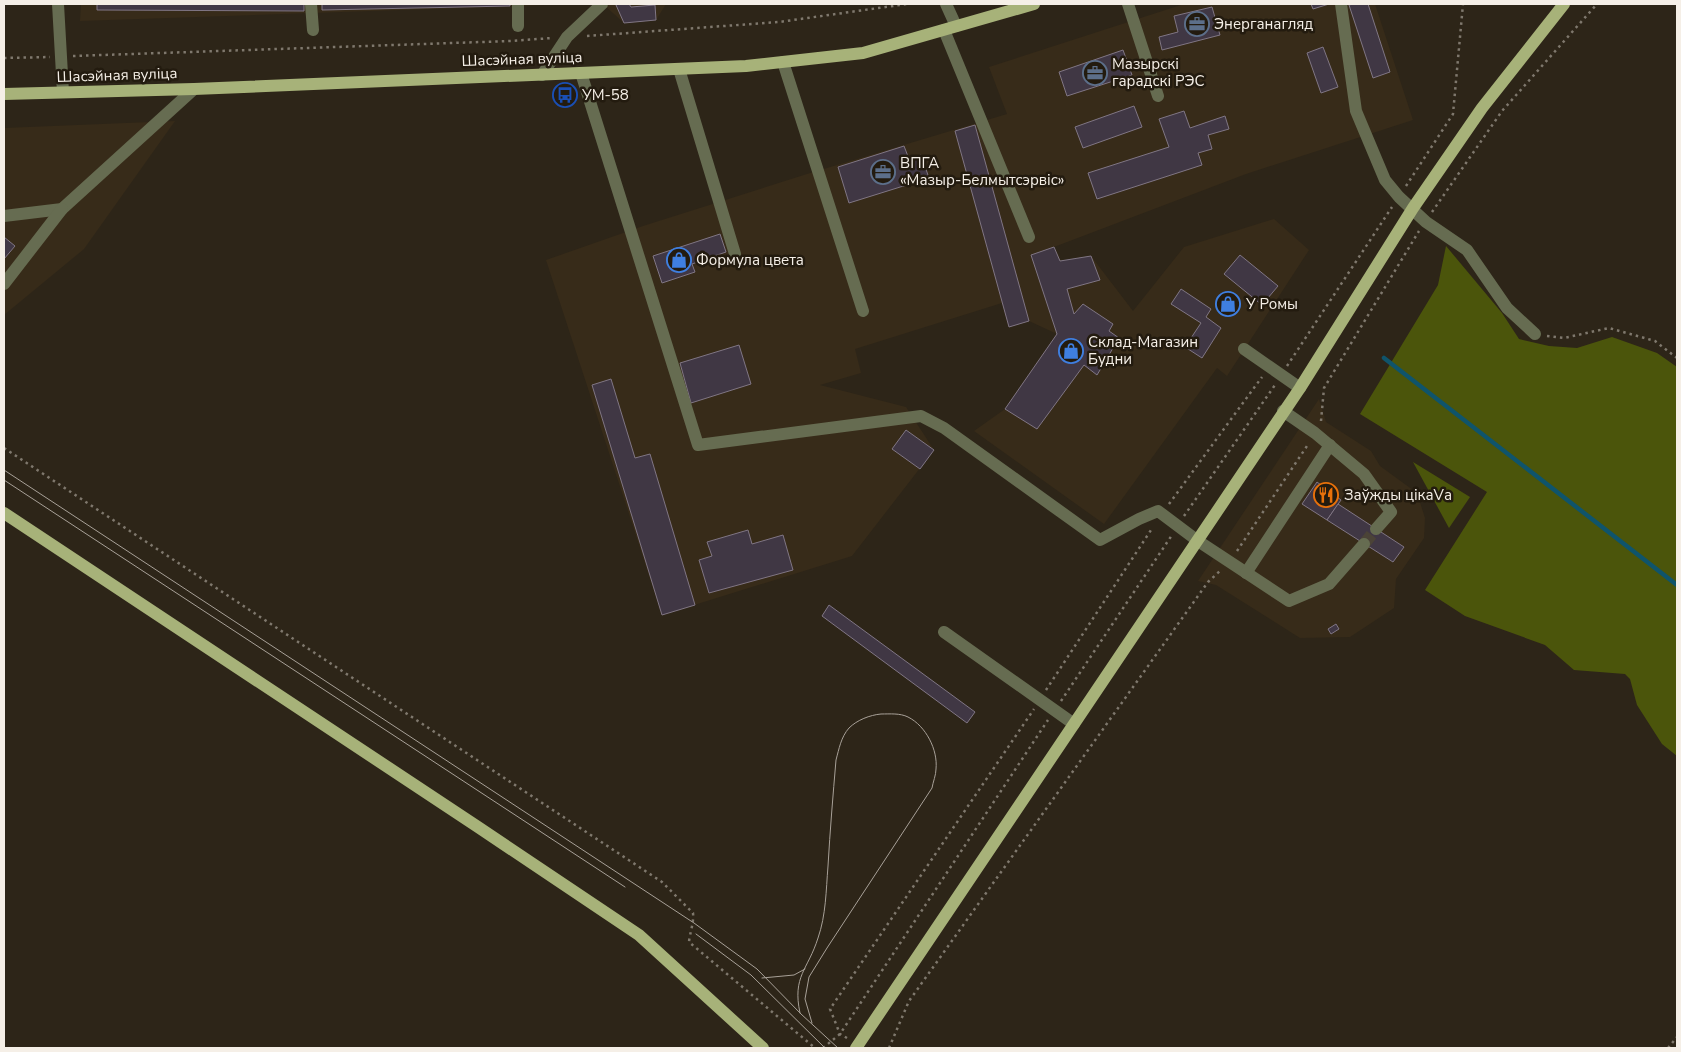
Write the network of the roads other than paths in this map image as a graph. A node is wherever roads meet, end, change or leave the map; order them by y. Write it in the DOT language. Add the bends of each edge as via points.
graph roads {
  1 [pos="58,4"];
  2 [pos="311,4"];
  3 [pos="518,4"];
  4 [pos="602,4"];
  5 [pos="946,4"];
  6 [pos="1034,4"];
  7 [pos="1128,4"];
  8 [pos="1341,4"];
  9 [pos="1564,4"];
  10 [pos="518,26"];
  11 [pos="950,28"];
  12 [pos="313,30"];
  13 [pos="783,62"];
  14 [pos="679,69"];
  15 [pos="580,73"];
  16 [pos="542,75"];
  17 [pos="194,89"];
  18 [pos="63,92"];
  19 [pos="4,94"];
  20 [pos="1158,96"];
  21 [pos="1413,208"];
  22 [pos="62,209"];
  23 [pos="4,216"];
  24 [pos="1029,237"];
  25 [pos="735,254"];
  26 [pos="4,284"];
  27 [pos="863,311"];
  28 [pos="1536,334"];
  29 [pos="1244,349"];
  30 [pos="1300,388"];
  31 [pos="1283,412"];
  32 [pos="1330,445"];
  33 [pos="4,513"];
  34 [pos="1376,529"];
  35 [pos="1198,541"];
  36 [pos="1364,544"];
  37 [pos="1246,573"];
  38 [pos="944,632"];
  39 [pos="1074,724"];
  40 [pos="763,1048"];
  41 [pos="856,1048"];
  1 -- 18 [label="lane"];
  2 -- 12 [label="lane"];
  3 -- 10 [label="lane"];
  4 -- 16 [label="lane" via="566,37"];
  5 -- 11 [label="lane"];
  6 -- 11 [label="main road, Шасэйная вуліца"];
  7 -- 20 [label="lane"];
  8 -- 21 [label="lane" via="1356,111 1385,180"];
  9 -- 21 [label="main road" via="1482,108"];
  11 -- 13 [label="main road, Шасэйная вуліца" via="863,53"];
  11 -- 24 [label="lane"];
  13 -- 14 [label="main road, Шасэйная вуліца"];
  13 -- 27 [label="lane"];
  14 -- 15 [label="main road, Шасэйная вуліца"];
  14 -- 25 [label="lane"];
  15 -- 16 [label="main road, Шасэйная вуліца"];
  15 -- 35 [label="lane" via="698,445 921,416 944,428 1100,540 1158,511"];
  16 -- 17 [label="main road, Шасэйная вуліца"];
  17 -- 18 [label="main road, Шасэйная вуліца"];
  17 -- 22 [label="lane"];
  18 -- 19 [label="main road, Шасэйная вуліца"];
  21 -- 28 [label="lane" via="1426,222 1467,250 1507,308"];
  21 -- 30 [label="main road"];
  22 -- 23 [label="lane"];
  22 -- 26 [label="lane"];
  29 -- 30 [label="lane"];
  30 -- 31 [label="main road"];
  31 -- 32 [label="lane"];
  31 -- 35 [label="main road"];
  32 -- 34 [label="lane" via="1364,474 1391,512"];
  32 -- 37 [label="lane"];
  33 -- 40 [label="main road" via="639,936"];
  35 -- 37 [label="lane"];
  35 -- 39 [label="main road"];
  36 -- 37 [label="lane" via="1329,584 1288,601"];
  38 -- 39 [label="lane"];
  39 -- 41 [label="main road"];
}
